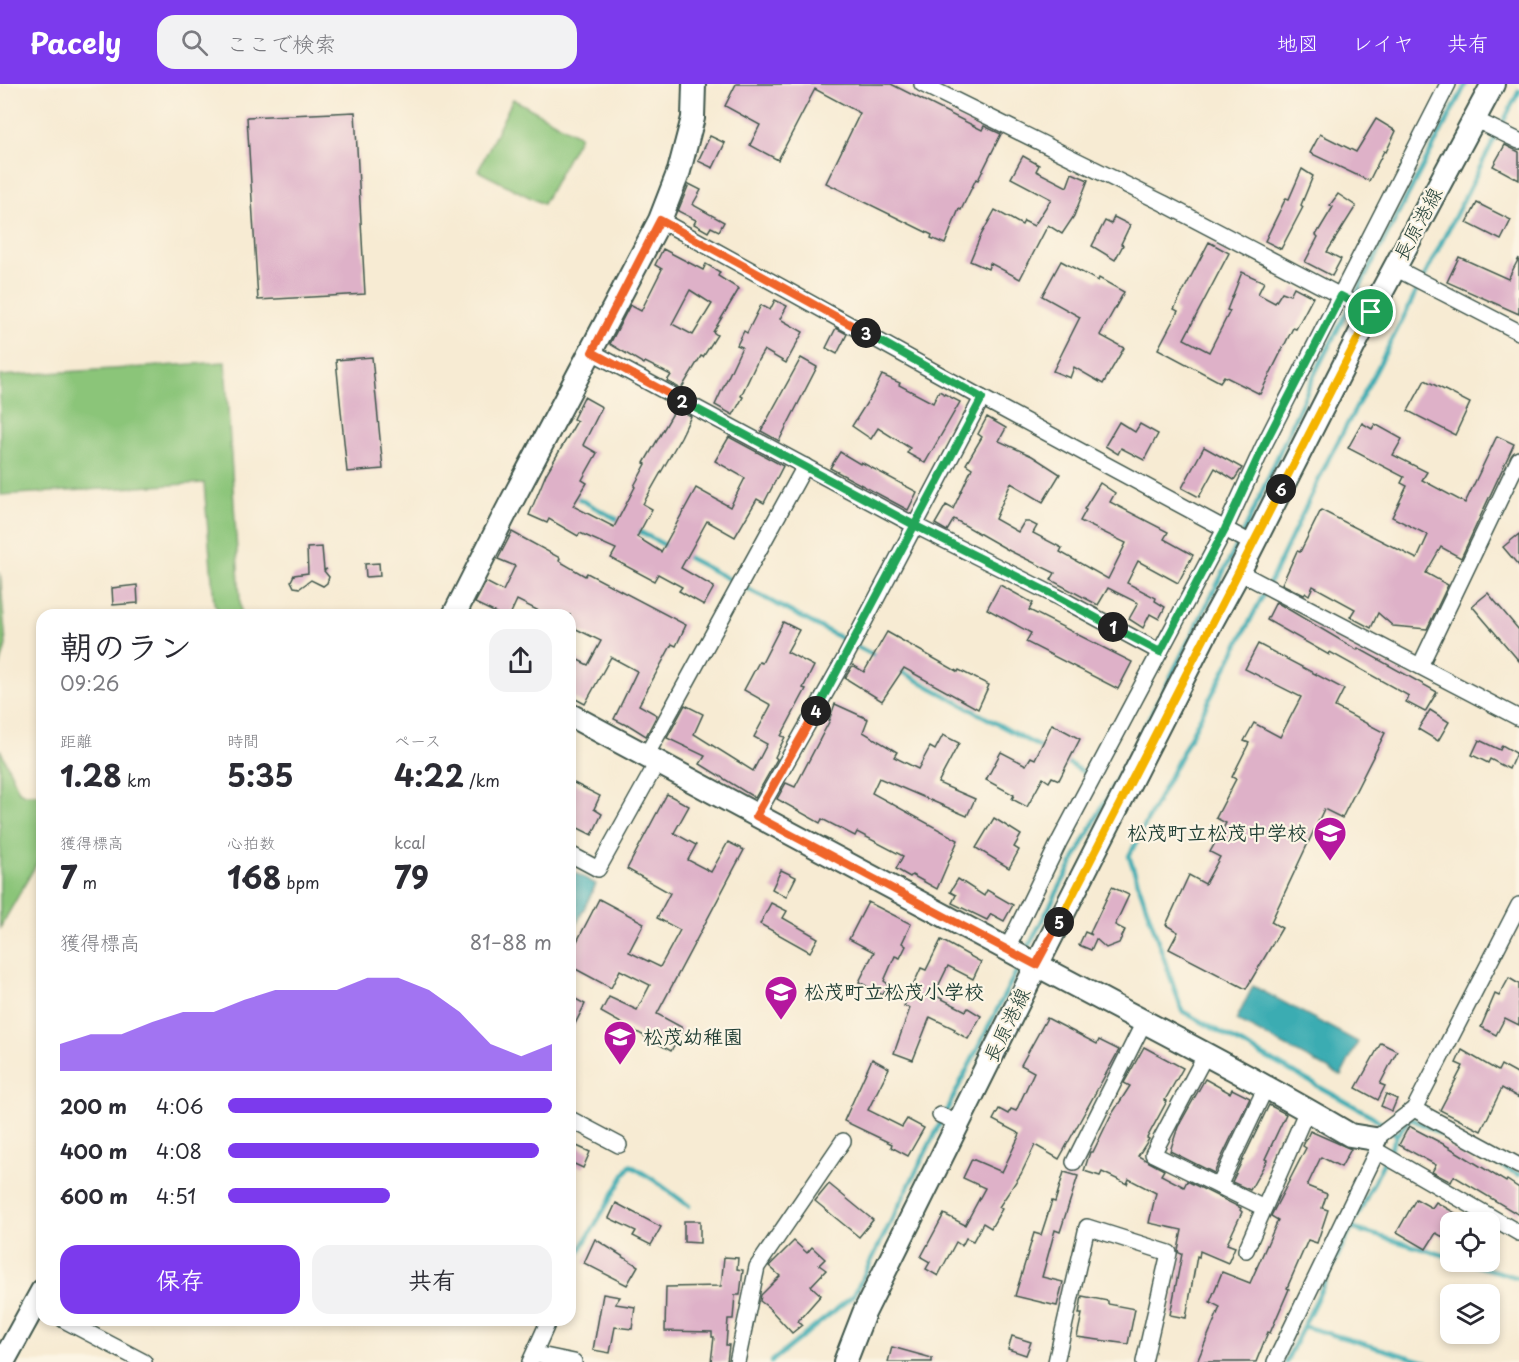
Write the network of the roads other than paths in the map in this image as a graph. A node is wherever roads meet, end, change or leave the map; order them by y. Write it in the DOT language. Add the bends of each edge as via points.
graph roads {
  1 [pos="694,84"];
  2 [pos="922,84"];
  3 [pos="1448,84"];
  4 [pos="1492,84"];
  5 [pos="1474,118"];
  6 [pos="1519,141"];
  7 [pos="660,220"];
  8 [pos="1395,268"];
  9 [pos="1341,296"];
  10 [pos="1371,312"];
  11 [pos="1519,332"];
  12 [pos="592,352"];
  13 [pos="982,398"];
  14 [pos="1519,459"];
  15 [pos="805,466"];
  16 [pos="914,525"];
  17 [pos="1225,529"];
  18 [pos="1252,544"];
  19 [pos="1239,572"];
  20 [pos="457,609"];
  21 [pos="1160,652"];
  22 [pos="1420,666"];
  23 [pos="576,718"];
  24 [pos="1519,718"];
  25 [pos="652,759"];
  26 [pos="756,816"];
  27 [pos="576,857"];
  28 [pos="1519,905"];
  29 [pos="1022,957"];
  30 [pos="1145,1020"];
  31 [pos="1206,1054"];
  32 [pos="1266,1088"];
  33 [pos="1414,1109"];
  34 [pos="1307,1110"];
  35 [pos="576,1122"];
  36 [pos="843,1141"];
  37 [pos="619,1145"];
  38 [pos="1376,1145"];
  39 [pos="1074,1162"];
  40 [pos="1519,1166"];
  41 [pos="1219,1186"];
  42 [pos="1264,1208"];
  43 [pos="1519,1233"];
  44 [pos="1246,1250"];
  45 [pos="36,1308"];
  46 [pos="75,1326"];
  47 [pos="546,1326"];
  48 [pos="532,1358"];
  49 [pos="3,1362"];
  50 [pos="144,1362"];
  51 [pos="574,1362"];
  52 [pos="737,1362"];
  53 [pos="845,1362"];
  54 [pos="1056,1362"];
  55 [pos="1144,1362"];
  56 [pos="1275,1362"];
  1 -- 7 [label="street" via="693,118"];
  2 -- 9 [label="street"];
  3 -- 9 [label="street"];
  4 -- 5 [label="street, 長原港線"];
  5 -- 6 [label="street"];
  5 -- 8 [label="street, 長原港線"];
  7 -- 12 [label="street"];
  7 -- 13 [label="street"];
  8 -- 10 [label="street, 長原港線"];
  8 -- 11 [label="street"];
  9 -- 10 [label="street"];
  9 -- 17 [label="street"];
  10 -- 18 [label="street, 長原港線"];
  12 -- 15 [label="street"];
  12 -- 20 [label="street"];
  13 -- 16 [label="street"];
  13 -- 17 [label="street"];
  14 -- 22 [label="street"];
  15 -- 16 [label="street"];
  15 -- 25 [label="street"];
  16 -- 21 [label="street"];
  16 -- 26 [label="street"];
  17 -- 18 [label="street"];
  17 -- 21 [label="street"];
  18 -- 19 [label="street, 長原港線"];
  19 -- 22 [label="street"];
  19 -- 29 [label="street, 長原港線"];
  21 -- 29 [label="street" via="1059,842"];
  22 -- 24 [label="street"];
  23 -- 25 [label="street"];
  25 -- 26 [label="street"];
  25 -- 27 [label="street" via="598,869"];
  26 -- 29 [label="street"];
  28 -- 33 [label="street"];
  29 -- 30 [label="street"];
  29 -- 53 [label="street, 長原港線"];
  30 -- 31 [label="street"];
  30 -- 39 [label="street"];
  31 -- 32 [label="street"];
  31 -- 41 [label="street" via="1153,1154"];
  32 -- 34 [label="street"];
  32 -- 41 [label="street"];
  33 -- 38 [label="street"];
  33 -- 40 [label="street"];
  34 -- 38 [label="street"];
  34 -- 42 [label="street"];
  35 -- 37 [label="street"];
  36 -- 52 [label="street" via="756,1267"];
  38 -- 43 [label="street"];
  38 -- 56 [label="street"];
  41 -- 42 [label="street"];
  42 -- 44 [label="street"];
  45 -- 49 [label="street"];
  46 -- 50 [label="street"];
  47 -- 48 [label="street"];
  48 -- 51 [label="street"];
  54 -- 55 [label="street" via="1087,1227 1169,1253"];
}
